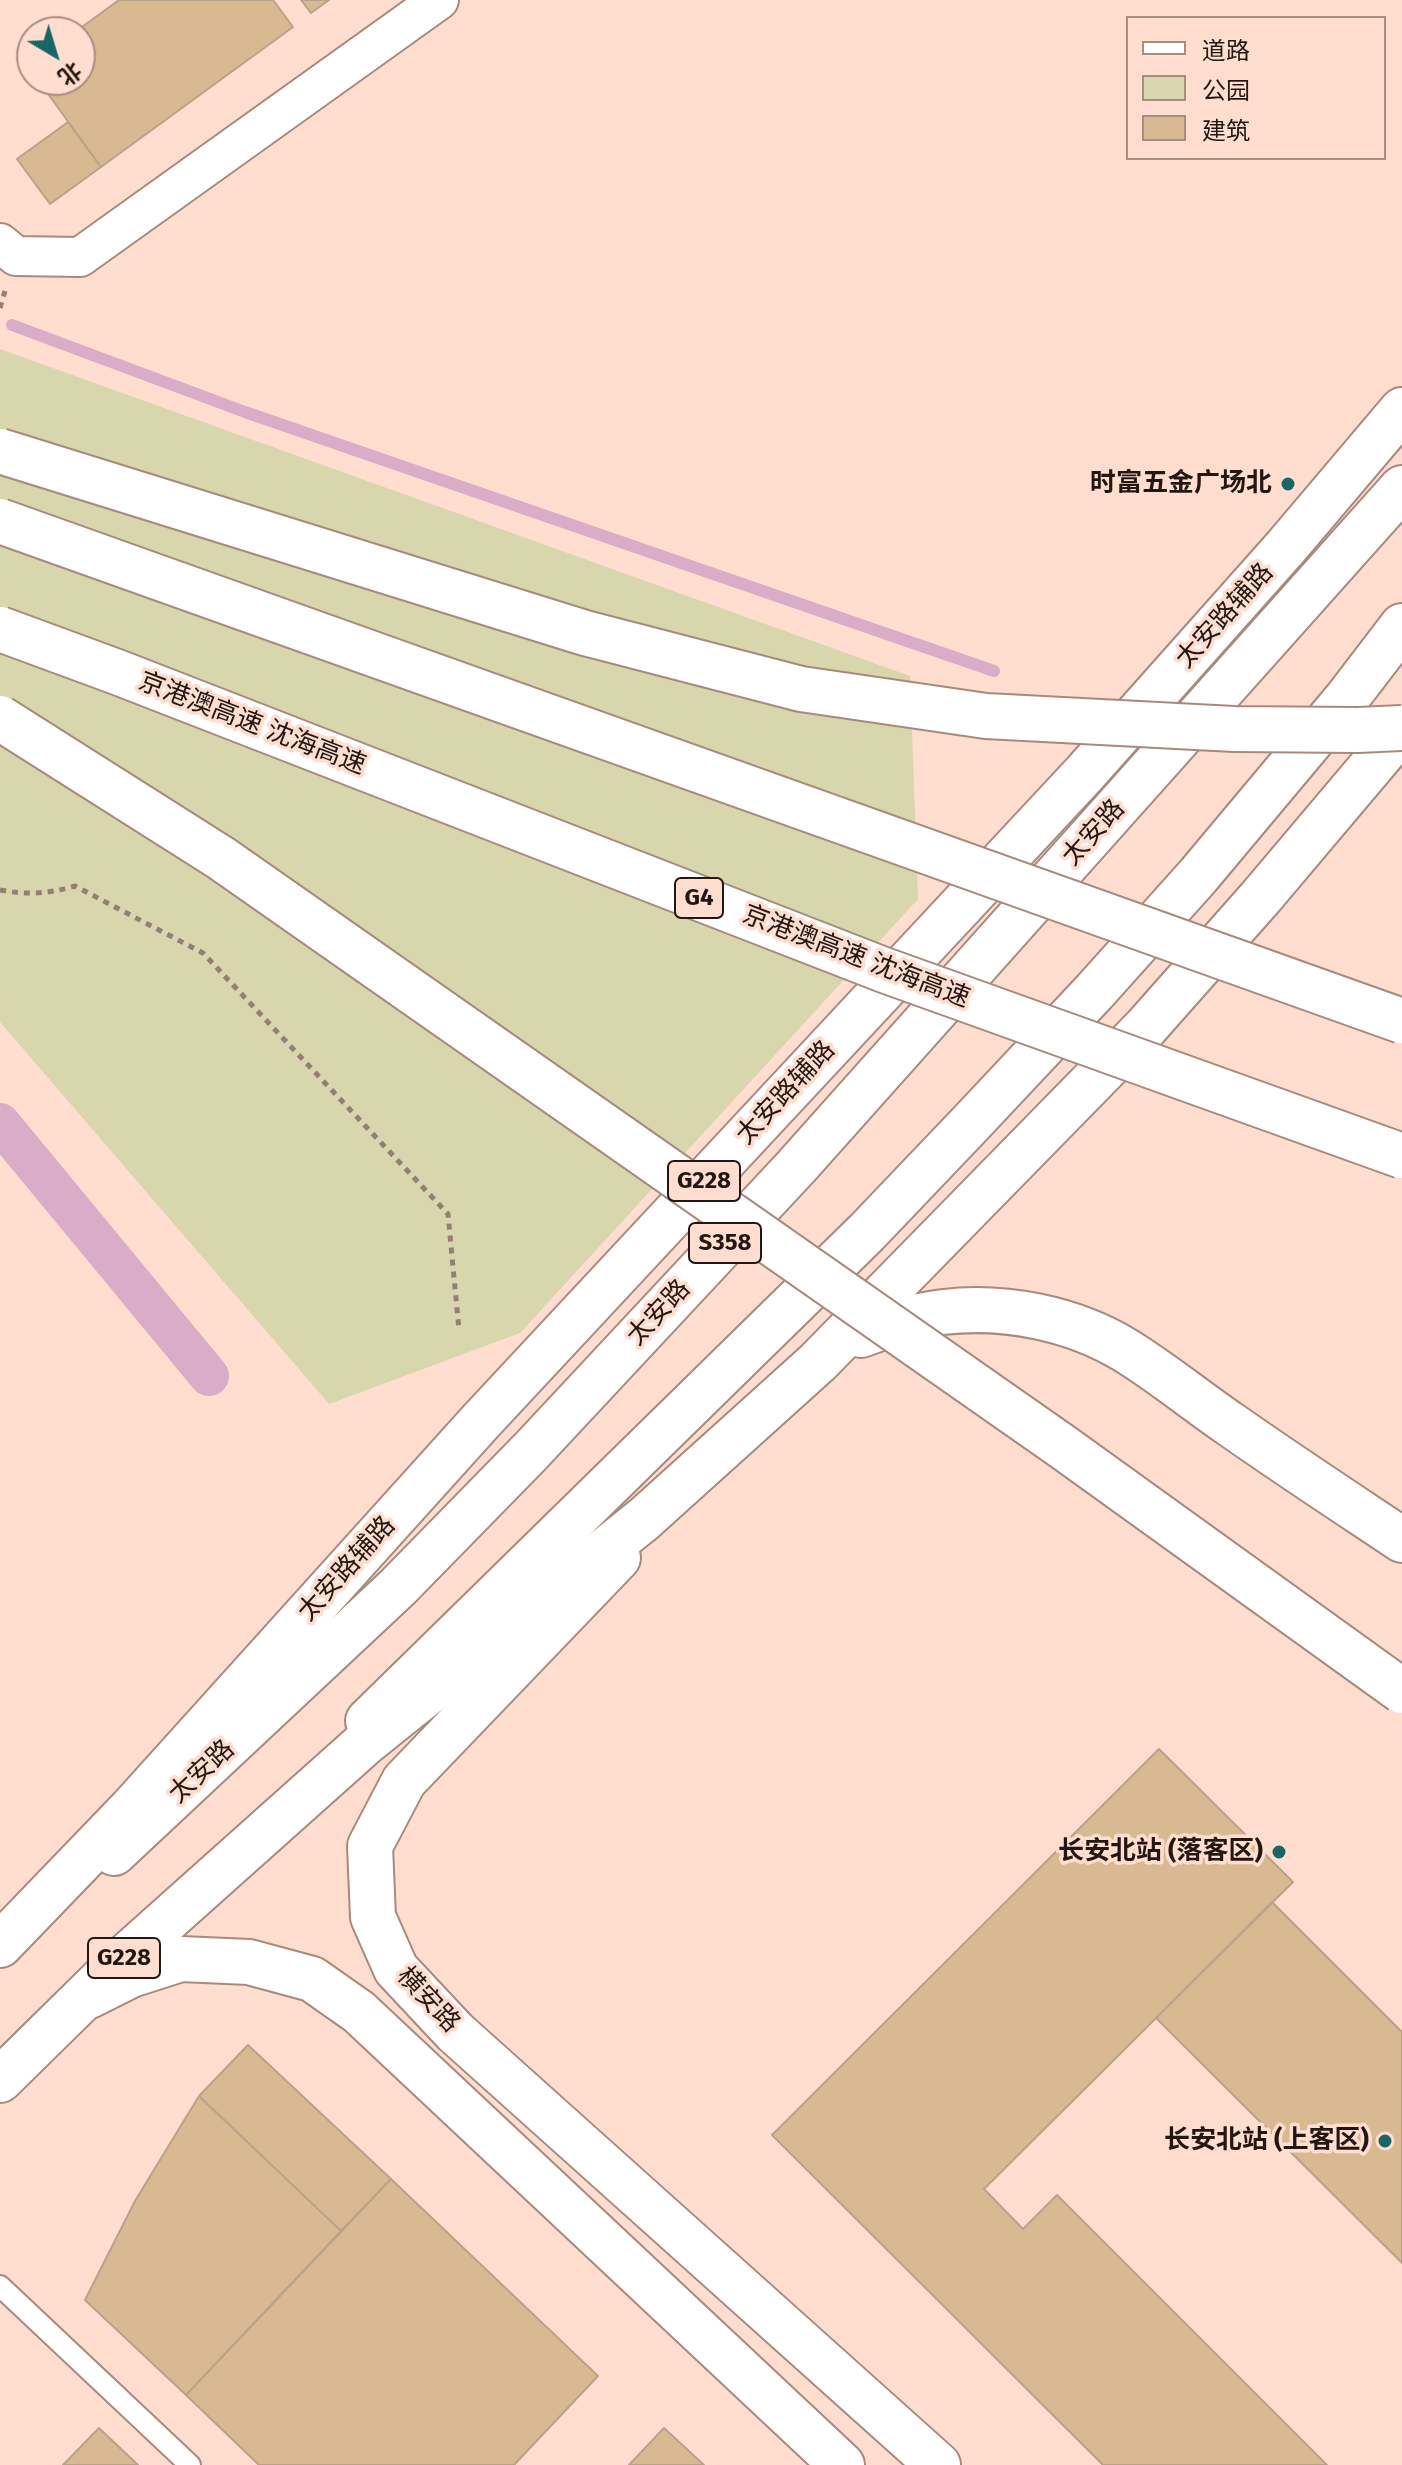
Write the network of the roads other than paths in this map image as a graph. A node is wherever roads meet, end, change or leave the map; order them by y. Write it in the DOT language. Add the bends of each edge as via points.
graph roads {
  1 [pos="439,0"];
  2 [pos="0,243"];
  3 [pos="1402,410"];
  4 [pos="0,451"];
  5 [pos="1402,488"];
  6 [pos="0,521"];
  7 [pos="1402,626"];
  8 [pos="0,629"];
  9 [pos="0,718"];
  10 [pos="1402,729"];
  11 [pos="1402,1021"];
  12 [pos="1402,1156"];
  13 [pos="836,1344"];
  14 [pos="747,1426"];
  15 [pos="1402,1540"];
  16 [pos="1402,1691"];
  17 [pos="255,1843"];
  18 [pos="0,1945"];
  19 [pos="0,1951"];
  20 [pos="80,2000"];
  21 [pos="0,2080"];
  22 [pos="0,2286"];
  23 [pos="190,2465"];
  24 [pos="842,2465"];
  25 [pos="938,2465"];
  1 -- 2 [label="street" via="80,257 16,256"];
  3 -- 18 [label="main road, 太安路辅路 / G228" via="1085,773"];
  4 -- 10 [label="main road, bridge" via="585,633 801,689 986,716 1234,729"];
  5 -- 19 [label="main road, 太安路 / S358" via="796,1167 531,1451 266,1713"];
  6 -- 11 [label="main road, bridge"];
  7 -- 17 [label="main road" via="1198,876 971,1123 867,1232 385,1704"];
  8 -- 12 [label="main road, 京港澳高速 沈海高速 / G4, bridge" via="884,970"];
  9 -- 16 [label="main road, bridge" via="234,867"];
  10 -- 13 [label="main road" via="1146,1027"];
  13 -- 14 [label="main road"];
  13 -- 15 [label="main road" via="943,1312 1037,1315 1081,1329 1124,1350"];
  14 -- 17 [label="main road" via="644,1519 365,1743"];
  14 -- 25 [label="main road, 横安路" via="404,1781 370,1846 373,1917 396,1969 455,2032"];
  17 -- 20 [label="main road, G228"];
  20 -- 21 [label="main road, G228"];
  20 -- 24 [label="main road, 横安路" via="181,1959 249,1962 312,1979 359,2012"];
  22 -- 23 [label="lane"];
}
